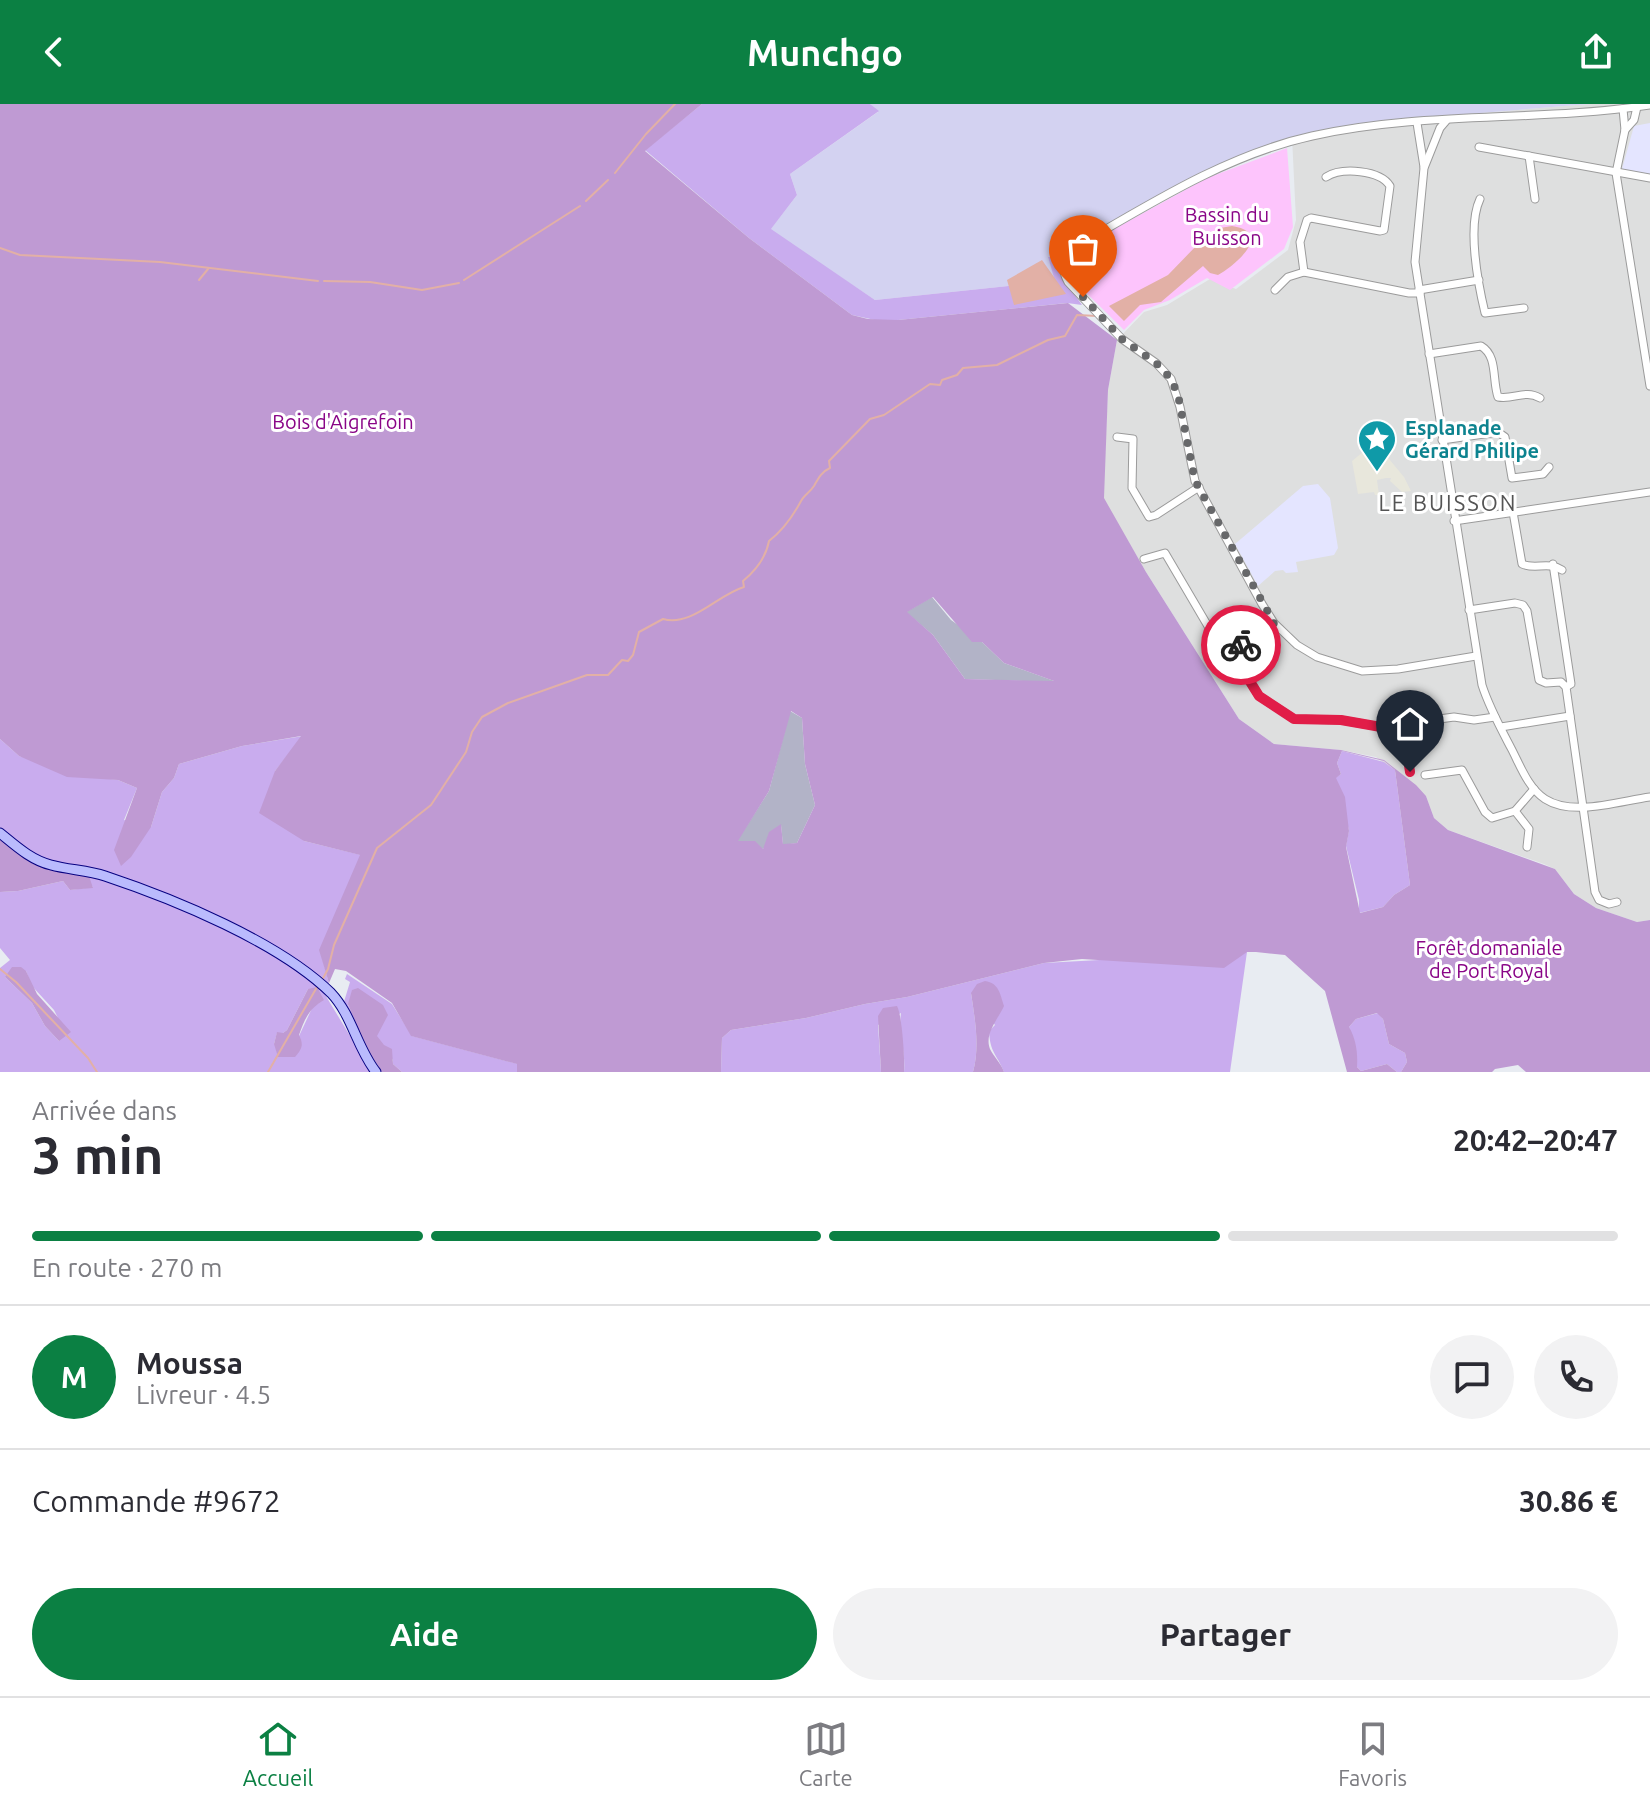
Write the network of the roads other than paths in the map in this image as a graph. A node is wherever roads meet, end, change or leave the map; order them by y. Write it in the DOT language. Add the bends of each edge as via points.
graph roads {
  1 [pos="1650,105"];
  2 [pos="1637,107"];
  3 [pos="1623,109"];
  4 [pos="1446,121"];
  5 [pos="1417,123"];
  6 [pos="1625,130"];
  7 [pos="1479,147"];
  8 [pos="1529,156"];
  9 [pos="1424,168"];
  10 [pos="1616,173"];
  11 [pos="1326,177"];
  12 [pos="1650,178"];
  13 [pos="1480,199"];
  14 [pos="1535,199"];
  15 [pos="1304,272"];
  16 [pos="1479,280"];
  17 [pos="1275,290"];
  18 [pos="1419,291"];
  19 [pos="1524,308"];
  20 [pos="1429,354"];
  21 [pos="1650,386"];
  22 [pos="1540,398"];
  23 [pos="1117,437"];
  24 [pos="1442,440"];
  25 [pos="1549,467"];
  26 [pos="1199,487"];
  27 [pos="1650,492"];
  28 [pos="1513,512"];
  29 [pos="1454,521"];
  30 [pos="1144,559"];
  31 [pos="1553,564"];
  32 [pos="1562,570"];
  33 [pos="1469,610"];
  34 [pos="1274,623"];
  35 [pos="1231,651"];
  36 [pos="1476,656"];
  37 [pos="1566,687"];
  38 [pos="1570,716"];
  39 [pos="1495,717"];
  40 [pos="1403,724"];
  41 [pos="1501,727"];
  42 [pos="1410,772"];
  43 [pos="1425,775"];
  44 [pos="1534,789"];
  45 [pos="1650,797"];
  46 [pos="1583,807"];
  47 [pos="1515,811"];
  48 [pos="0,833"];
  49 [pos="1527,847"];
  50 [pos="1617,902"];
  51 [pos="376,1072"];
  1 -- 2 [label="street"];
  2 -- 3 [label="street"];
  2 -- 6 [label="street"];
  3 -- 4 [label="street"];
  3 -- 6 [label="street"];
  4 -- 5 [label="street"];
  4 -- 9 [label="street"];
  5 -- 9 [label="street"];
  5 -- 26 [label="street" via="1311,136 1239,160 1072,249 1065,258 1068,282 1116,333 1171,379"];
  6 -- 10 [label="street"];
  7 -- 8 [label="street"];
  8 -- 10 [label="street"];
  8 -- 14 [label="street"];
  9 -- 18 [label="street" via="1415,248"];
  10 -- 12 [label="street"];
  10 -- 21 [label="street"];
  11 -- 15 [label="street" via="1347,170 1384,178 1390,186 1387,223 1380,231 1307,220 1300,242"];
  13 -- 16 [label="street" via="1474,248"];
  15 -- 17 [label="street" via="1288,277"];
  15 -- 18 [label="street"];
  16 -- 18 [label="street"];
  16 -- 19 [label="street" via="1485,313"];
  18 -- 20 [label="street"];
  20 -- 22 [label="street" via="1481,346 1492,358 1498,397 1529,393"];
  20 -- 24 [label="street"];
  23 -- 26 [label="street" via="1133,439 1132,488 1149,517"];
  24 -- 25 [label="street" via="1498,432 1507,440 1512,478 1543,474"];
  24 -- 29 [label="street"];
  26 -- 34 [label="street"];
  27 -- 28 [label="street"];
  28 -- 29 [label="street"];
  28 -- 31 [label="street" via="1522,564"];
  29 -- 33 [label="street"];
  30 -- 35 [label="street" via="1165,553 1222,650"];
  31 -- 32 [label="street"];
  31 -- 37 [label="street" via="1571,684"];
  33 -- 36 [label="street"];
  33 -- 37 [label="street" via="1523,605 1539,680"];
  34 -- 35 [label="street"];
  34 -- 36 [label="street" via="1317,657 1362,671"];
  35 -- 40 [label="street" via="1259,696 1294,719 1381,727"];
  36 -- 39 [label="street"];
  37 -- 38 [label="street"];
  38 -- 41 [label="street"];
  38 -- 46 [label="street"];
  39 -- 40 [label="street"];
  39 -- 41 [label="street"];
  40 -- 42 [label="street"];
  41 -- 44 [label="street"];
  43 -- 47 [label="street" via="1462,770 1489,817"];
  44 -- 46 [label="street" via="1555,804"];
  44 -- 47 [label="street"];
  45 -- 46 [label="street"];
  46 -- 50 [label="street" via="1595,892 1599,900"];
  47 -- 49 [label="street" via="1529,829"];
  48 -- 51 [label="street" via="33,859 101,874 220,922 271,950 337,1000"];
}
